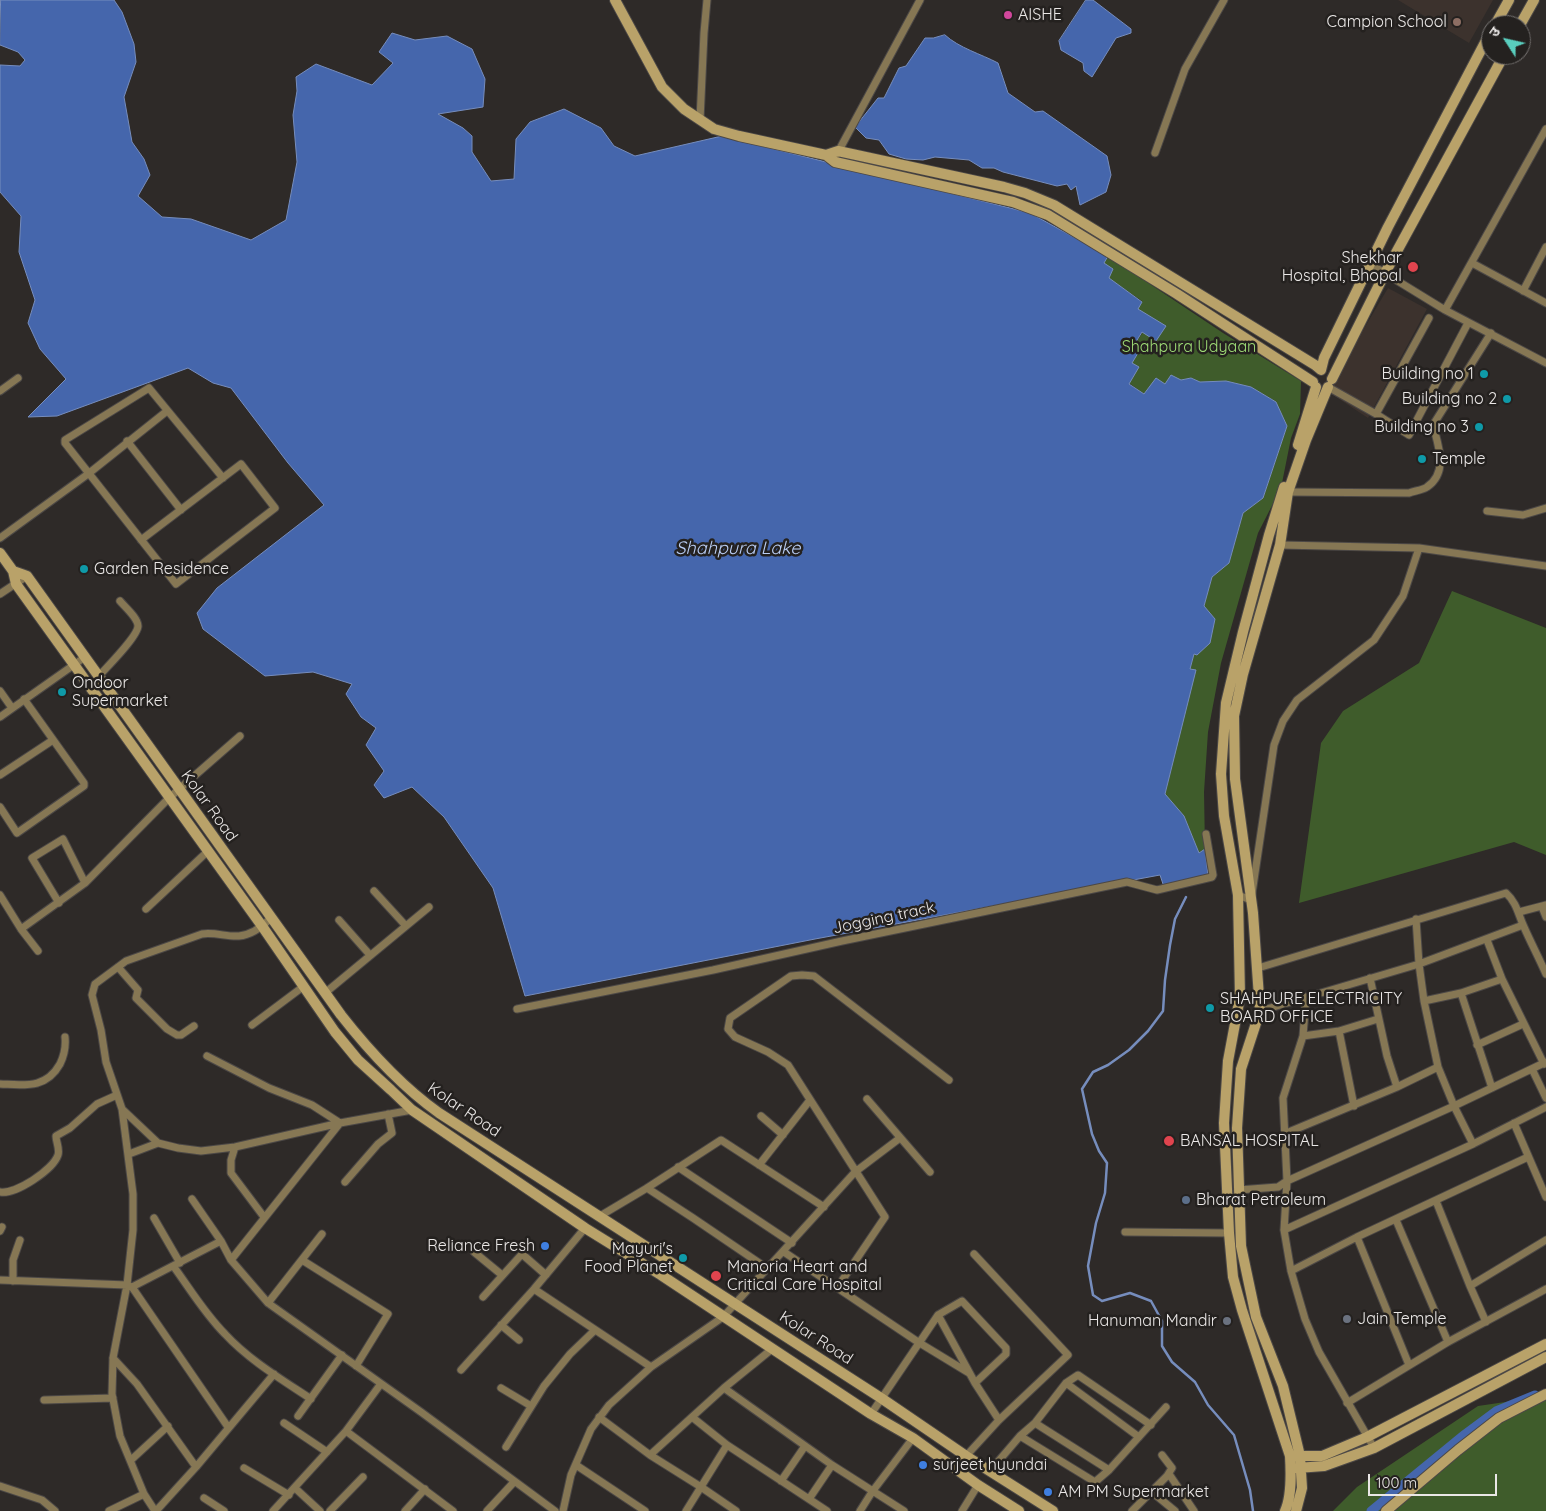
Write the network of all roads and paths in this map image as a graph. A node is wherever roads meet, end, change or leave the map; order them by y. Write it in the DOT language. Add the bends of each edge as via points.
graph roads {
  1 [pos="615,0"];
  2 [pos="707,0"];
  3 [pos="920,0"];
  4 [pos="1224,0"];
  5 [pos="1509,0"];
  6 [pos="1534,0"];
  7 [pos="1501,15"];
  8 [pos="1526,15"];
  9 [pos="1481,50"];
  10 [pos="1499,65"];
  11 [pos="700,120"];
  12 [pos="1546,129"];
  13 [pos="1155,154"];
  14 [pos="837,157"];
  15 [pos="1546,248"];
  16 [pos="1472,263"];
  17 [pos="1370,264"];
  18 [pos="1385,273"];
  19 [pos="1523,291"];
  20 [pos="1546,303"];
  21 [pos="1445,310"];
  22 [pos="1429,318"];
  23 [pos="1468,323"];
  24 [pos="1491,333"];
  25 [pos="1546,364"];
  26 [pos="1321,370"];
  27 [pos="18,378"];
  28 [pos="1330,383"];
  29 [pos="1315,384"];
  30 [pos="0,391"];
  31 [pos="167,411"];
  32 [pos="1376,414"];
  33 [pos="128,441"];
  34 [pos="88,474"];
  35 [pos="223,478"];
  36 [pos="1288,492"];
  37 [pos="1546,508"];
  38 [pos="181,510"];
  39 [pos="1487,511"];
  40 [pos="0,538"];
  41 [pos="141,540"];
  42 [pos="1280,545"];
  43 [pos="1419,548"];
  44 [pos="0,553"];
  45 [pos="1546,566"];
  46 [pos="13,571"];
  47 [pos="27,576"];
  48 [pos="16,584"];
  49 [pos="0,594"];
  50 [pos="120,601"];
  51 [pos="85,657"];
  52 [pos="75,665"];
  53 [pos="99,676"];
  54 [pos="0,691"];
  55 [pos="24,699"];
  56 [pos="12,708"];
  57 [pos="0,716"];
  58 [pos="240,736"];
  59 [pos="53,740"];
  60 [pos="0,775"];
  61 [pos="179,790"];
  62 [pos="169,798"];
  63 [pos="0,806"];
  64 [pos="1206,834"];
  65 [pos="208,851"];
  66 [pos="85,883"];
  67 [pos="374,891"];
  68 [pos="0,895"];
  69 [pos="1238,895"];
  70 [pos="1251,900"];
  71 [pos="59,903"];
  72 [pos="1544,906"];
  73 [pos="430,907"];
  74 [pos="146,909"];
  75 [pos="1519,912"];
  76 [pos="1546,917"];
  77 [pos="271,918"];
  78 [pos="1416,919"];
  79 [pos="339,920"];
  80 [pos="262,926"];
  81 [pos="406,926"];
  82 [pos="1523,926"];
  83 [pos="21,929"];
  84 [pos="1487,940"];
  85 [pos="38,951"];
  86 [pos="370,955"];
  87 [pos="1419,964"];
  88 [pos="118,967"];
  89 [pos="1258,968"];
  90 [pos="1546,974"];
  91 [pos="1370,978"];
  92 [pos="1502,979"];
  93 [pos="304,986"];
  94 [pos="324,993"];
  95 [pos="1461,993"];
  96 [pos="1306,997"];
  97 [pos="1424,1001"];
  98 [pos="517,1009"];
  99 [pos="1260,1011"];
  100 [pos="1378,1019"];
  101 [pos="1523,1024"];
  102 [pos="252,1025"];
  103 [pos="194,1026"];
  104 [pos="1339,1031"];
  105 [pos="1302,1036"];
  106 [pos="65,1037"];
  107 [pos="1477,1045"];
  108 [pos="207,1056"];
  109 [pos="1545,1063"];
  110 [pos="1438,1067"];
  111 [pos="1532,1069"];
  112 [pos="949,1080"];
  113 [pos="0,1084"];
  114 [pos="1397,1087"];
  115 [pos="1492,1088"];
  116 [pos="117,1095"];
  117 [pos="1546,1098"];
  118 [pos="867,1099"];
  119 [pos="810,1100"];
  120 [pos="1354,1106"];
  121 [pos="1454,1106"];
  122 [pos="1546,1107"];
  123 [pos="122,1109"];
  124 [pos="412,1110"];
  125 [pos="388,1114"];
  126 [pos="762,1116"];
  127 [pos="340,1123"];
  128 [pos="1514,1123"];
  129 [pos="1284,1134"];
  130 [pos="783,1135"];
  131 [pos="900,1138"];
  132 [pos="158,1143"];
  133 [pos="1474,1144"];
  134 [pos="235,1147"];
  135 [pos="129,1154"];
  136 [pos="1528,1157"];
  137 [pos="758,1164"];
  138 [pos="678,1167"];
  139 [pos="856,1172"];
  140 [pos="930,1172"];
  141 [pos="1287,1181"];
  142 [pos="345,1182"];
  143 [pos="647,1188"];
  144 [pos="559,1190"];
  145 [pos="1238,1190"];
  146 [pos="0,1192"];
  147 [pos="1546,1197"];
  148 [pos="192,1199"];
  149 [pos="1436,1201"];
  150 [pos="550,1204"];
  151 [pos="824,1207"];
  152 [pos="600,1216"];
  153 [pos="264,1217"];
  154 [pos="154,1218"];
  155 [pos="1396,1220"];
  156 [pos="585,1228"];
  157 [pos="1284,1230"];
  158 [pos="1125,1232"];
  159 [pos="1228,1232"];
  160 [pos="322,1234"];
  161 [pos="1357,1237"];
  162 [pos="20,1240"];
  163 [pos="1546,1240"];
  164 [pos="221,1241"];
  165 [pos="792,1243"];
  166 [pos="474,1252"];
  167 [pos="784,1252"];
  168 [pos="974,1254"];
  169 [pos="231,1260"];
  170 [pos="302,1260"];
  171 [pos="177,1265"];
  172 [pos="768,1269"];
  173 [pos="1291,1271"];
  174 [pos="502,1275"];
  175 [pos="546,1275"];
  176 [pos="0,1280"];
  177 [pos="13,1281"];
  178 [pos="130,1286"];
  179 [pos="1470,1286"];
  180 [pos="837,1288"];
  181 [pos="534,1289"];
  182 [pos="1546,1289"];
  183 [pos="483,1297"];
  184 [pos="268,1303"];
  185 [pos="735,1304"];
  186 [pos="938,1315"];
  187 [pos="723,1317"];
  188 [pos="1486,1322"];
  189 [pos="501,1324"];
  190 [pos="595,1330"];
  191 [pos="519,1340"];
  192 [pos="918,1342"];
  193 [pos="1448,1342"];
  194 [pos="1546,1344"];
  195 [pos="772,1349"];
  196 [pos="342,1355"];
  197 [pos="1546,1357"];
  198 [pos="113,1358"];
  199 [pos="1409,1365"];
  200 [pos="356,1366"];
  201 [pos="651,1367"];
  202 [pos="461,1370"];
  203 [pos="970,1373"];
  204 [pos="274,1374"];
  205 [pos="975,1383"];
  206 [pos="1066,1383"];
  207 [pos="380,1385"];
  208 [pos="501,1388"];
  209 [pos="724,1388"];
  210 [pos="1546,1394"];
  211 [pos="113,1398"];
  212 [pos="881,1398"];
  213 [pos="311,1399"];
  214 [pos="44,1400"];
  215 [pos="1347,1403"];
  216 [pos="531,1406"];
  217 [pos="1166,1407"];
  218 [pos="871,1414"];
  219 [pos="298,1416"];
  220 [pos="692,1417"];
  221 [pos="598,1418"];
  222 [pos="999,1420"];
  223 [pos="284,1423"];
  224 [pos="1036,1423"];
  225 [pos="1151,1425"];
  226 [pos="168,1426"];
  227 [pos="228,1427"];
  228 [pos="346,1431"];
  229 [pos="1020,1436"];
  230 [pos="1139,1437"];
  231 [pos="913,1438"];
  232 [pos="1367,1438"];
  233 [pos="727,1445"];
  234 [pos="805,1446"];
  235 [pos="506,1447"];
  236 [pos="1374,1448"];
  237 [pos="327,1452"];
  238 [pos="650,1455"];
  239 [pos="1162,1455"];
  240 [pos="966,1456"];
  241 [pos="1290,1456"];
  242 [pos="1300,1456"];
  243 [pos="130,1460"];
  244 [pos="576,1465"];
  245 [pos="832,1465"];
  246 [pos="196,1467"];
  247 [pos="244,1468"];
  248 [pos="955,1468"];
  249 [pos="1296,1468"];
  250 [pos="1109,1470"];
  251 [pos="990,1471"];
  252 [pos="1168,1474"];
  253 [pos="363,1477"];
  254 [pos="781,1481"];
  255 [pos="514,1482"];
  256 [pos="978,1485"];
  257 [pos="0,1486"];
  258 [pos="701,1487"];
  259 [pos="295,1488"];
  260 [pos="425,1489"];
  261 [pos="872,1492"];
  262 [pos="1152,1492"];
  263 [pos="144,1494"];
  264 [pos="289,1495"];
  265 [pos="204,1498"];
  266 [pos="809,1499"];
  267 [pos="632,1502"];
  268 [pos="56,1511"];
  269 [pos="110,1511"];
  270 [pos="155,1511"];
  271 [pos="224,1511"];
  272 [pos="273,1511"];
  273 [pos="320,1511"];
  274 [pos="330,1511"];
  275 [pos="405,1511"];
  276 [pos="453,1511"];
  277 [pos="487,1511"];
  278 [pos="555,1511"];
  279 [pos="563,1511"];
  280 [pos="630,1511"];
  281 [pos="645,1511"];
  282 [pos="686,1511"];
  283 [pos="736,1511"];
  284 [pos="827,1511"];
  285 [pos="860,1511"];
  286 [pos="904,1511"];
  287 [pos="962,1511"];
  288 [pos="1018,1511"];
  289 [pos="1053,1511"];
  290 [pos="1132,1511"];
  291 [pos="1175,1511"];
  292 [pos="1194,1511"];
  293 [pos="1285,1511"];
  294 [pos="1296,1511"];
  295 [pos="1386,1511"];
  1 -- 11 [label="street" via="662,87"];
  2 -- 11 [label="street"];
  3 -- 14 [label="street"];
  4 -- 13 [label="street" via="1185,69"];
  5 -- 7 [label="street"];
  6 -- 8 [label="street"];
  9 -- 17 [label="street"];
  10 -- 18 [label="street"];
  11 -- 14 [label="street" via="714,129 739,136"];
  12 -- 16 [label="street"];
  14 -- 26 [label="street" via="1004,187 1054,205"];
  14 -- 29 [label="street" via="1013,202 1048,215"];
  15 -- 19 [label="street"];
  16 -- 19 [label="street"];
  16 -- 21 [label="street"];
  17 -- 18 [label="street"];
  17 -- 26 [label="street"];
  18 -- 21 [label="street"];
  18 -- 28 [label="street"];
  19 -- 20 [label="street"];
  21 -- 23 [label="street"];
  22 -- 32 [label="street"];
  23 -- 24 [label="street"];
  23 -- 32 [label="street" via="1409,435"];
  24 -- 25 [label="street"];
  24 -- 36 [label="street" via="1433,425 1442,462 1437,476 1427,487 1409,493"];
  26 -- 28 [label="street" via="1327,371"];
  26 -- 29 [label="street" via="1315,373"];
  27 -- 30 [label="street"];
  28 -- 29 [label="street" via="1322,389"];
  28 -- 32 [label="street"];
  28 -- 36 [label="street"];
  29 -- 69 [label="street" via="1269,535 1226,702 1221,774 1224,816"];
  31 -- 33 [label="street"];
  31 -- 34 [label="street" via="148,388 65,440"];
  31 -- 35 [label="street"];
  33 -- 34 [label="street"];
  33 -- 38 [label="street"];
  34 -- 40 [label="street"];
  34 -- 41 [label="street"];
  35 -- 38 [label="street"];
  35 -- 41 [label="street" via="243,465 274,508 176,584"];
  36 -- 42 [label="street"];
  37 -- 39 [label="street" via="1523,515"];
  38 -- 41 [label="street"];
  42 -- 43 [label="street"];
  42 -- 70 [label="street" via="1234,716 1235,779"];
  43 -- 45 [label="street"];
  43 -- 70 [label="street" via="1403,596 1374,640 1297,700 1283,721 1274,745"];
  44 -- 46 [label="street, Kolar Road"];
  46 -- 47 [label="street"];
  46 -- 48 [label="street, Kolar Road"];
  47 -- 48 [label="street"];
  47 -- 51 [label="street, Kolar Road"];
  48 -- 49 [label="street"];
  48 -- 52 [label="street, Kolar Road"];
  50 -- 53 [label="street" via="138,628 126,647"];
  51 -- 52 [label="street"];
  51 -- 53 [label="street, Kolar Road"];
  52 -- 55 [label="street"];
  52 -- 62 [label="street, Kolar Road"];
  53 -- 61 [label="street, Kolar Road"];
  54 -- 56 [label="street"];
  55 -- 56 [label="street"];
  55 -- 59 [label="street"];
  56 -- 57 [label="street"];
  58 -- 61 [label="street"];
  59 -- 60 [label="street"];
  59 -- 63 [label="street" via="84,786 17,833"];
  61 -- 62 [label="street"];
  61 -- 77 [label="street, Kolar Road"];
  62 -- 65 [label="street, Kolar Road"];
  62 -- 66 [label="street"];
  64 -- 98 [label="street, Jogging track" via="1212,877 1157,890 1127,882"];
  65 -- 74 [label="street"];
  65 -- 80 [label="street, Kolar Road"];
  66 -- 71 [label="street"];
  66 -- 71 [label="street" via="63,840 32,858"];
  67 -- 81 [label="street"];
  68 -- 83 [label="street"];
  69 -- 70 [label="street"];
  69 -- 159 [label="street" via="1240,997 1228,1061 1224,1124"];
  70 -- 89 [label="street"];
  71 -- 83 [label="street"];
  72 -- 75 [label="street"];
  72 -- 76 [label="street"];
  73 -- 81 [label="street"];
  75 -- 78 [label="street" via="1506,893"];
  75 -- 82 [label="street"];
  77 -- 80 [label="street"];
  77 -- 94 [label="street, Kolar Road"];
  78 -- 87 [label="street"];
  78 -- 89 [label="street"];
  79 -- 86 [label="street"];
  80 -- 88 [label="street" via="240,936 212,933 193,936"];
  80 -- 93 [label="street, Kolar Road"];
  81 -- 86 [label="street"];
  82 -- 84 [label="street"];
  82 -- 90 [label="street"];
  83 -- 85 [label="street"];
  84 -- 87 [label="street"];
  84 -- 92 [label="street"];
  86 -- 94 [label="street"];
  87 -- 91 [label="street"];
  87 -- 97 [label="street"];
  88 -- 103 [label="street" via="138,990 136,998 171,1032 181,1035"];
  88 -- 116 [label="street" via="95,984 92,995 106,1062"];
  89 -- 99 [label="street"];
  91 -- 96 [label="street"];
  91 -- 100 [label="street"];
  92 -- 95 [label="street"];
  92 -- 101 [label="street"];
  93 -- 102 [label="street"];
  93 -- 124 [label="street, Kolar Road" via="348,1050"];
  94 -- 144 [label="street, Kolar Road" via="364,1045 422,1101"];
  95 -- 97 [label="street"];
  95 -- 107 [label="street"];
  96 -- 99 [label="street"];
  96 -- 105 [label="street"];
  97 -- 110 [label="street"];
  99 -- 145 [label="street" via="1241,1069 1237,1128"];
  100 -- 104 [label="street"];
  100 -- 114 [label="street"];
  101 -- 107 [label="street"];
  101 -- 109 [label="street"];
  104 -- 105 [label="street"];
  104 -- 120 [label="street"];
  105 -- 129 [label="street" via="1283,1098"];
  106 -- 113 [label="street" via="62,1058 45,1081 30,1085"];
  107 -- 115 [label="street"];
  108 -- 127 [label="street" via="269,1088 312,1105"];
  109 -- 111 [label="street"];
  110 -- 114 [label="street"];
  110 -- 121 [label="street"];
  111 -- 115 [label="street"];
  111 -- 117 [label="street"];
  112 -- 119 [label="street" via="814,976 791,976 730,1018 728,1029 735,1037 788,1065"];
  114 -- 120 [label="street"];
  115 -- 121 [label="street"];
  116 -- 123 [label="street"];
  116 -- 146 [label="street" via="97,1104 56,1136 57,1157 39,1175 14,1191"];
  118 -- 131 [label="street"];
  119 -- 130 [label="street"];
  119 -- 139 [label="street"];
  120 -- 129 [label="street"];
  121 -- 133 [label="street"];
  121 -- 141 [label="street"];
  122 -- 128 [label="street"];
  123 -- 132 [label="street"];
  123 -- 135 [label="street"];
  124 -- 125 [label="street"];
  124 -- 150 [label="street, Kolar Road"];
  125 -- 127 [label="street"];
  125 -- 142 [label="street" via="392,1133"];
  126 -- 130 [label="street"];
  127 -- 134 [label="street"];
  127 -- 153 [label="street"];
  128 -- 133 [label="street"];
  128 -- 136 [label="street"];
  129 -- 141 [label="street"];
  130 -- 137 [label="street"];
  131 -- 139 [label="street"];
  131 -- 140 [label="street"];
  132 -- 134 [label="street" via="201,1151"];
  132 -- 135 [label="street"];
  133 -- 157 [label="street"];
  134 -- 153 [label="street" via="231,1173"];
  135 -- 178 [label="street" via="134,1194"];
  136 -- 147 [label="street"];
  136 -- 149 [label="street"];
  137 -- 138 [label="street" via="721,1140"];
  137 -- 151 [label="street"];
  138 -- 143 [label="street"];
  138 -- 165 [label="street"];
  139 -- 151 [label="street"];
  139 -- 180 [label="street" via="885,1217"];
  141 -- 145 [label="street" via="1278,1188"];
  141 -- 157 [label="street"];
  143 -- 152 [label="street"];
  143 -- 172 [label="street"];
  144 -- 150 [label="street"];
  144 -- 152 [label="street, Kolar Road"];
  145 -- 242 [label="street" via="1241,1246 1256,1317 1283,1386"];
  148 -- 164 [label="street"];
  149 -- 155 [label="street"];
  149 -- 179 [label="street"];
  150 -- 156 [label="street, Kolar Road"];
  151 -- 165 [label="street"];
  152 -- 185 [label="street, Kolar Road"];
  153 -- 169 [label="street"];
  154 -- 171 [label="street"];
  155 -- 161 [label="street"];
  155 -- 193 [label="street"];
  156 -- 175 [label="street"];
  156 -- 187 [label="street, Kolar Road"];
  157 -- 173 [label="street"];
  158 -- 159 [label="street"];
  159 -- 241 [label="street" via="1242,1310"];
  160 -- 170 [label="street"];
  161 -- 173 [label="street"];
  161 -- 199 [label="street"];
  162 -- 177 [label="street" via="14,1253"];
  163 -- 179 [label="street"];
  164 -- 169 [label="street"];
  164 -- 171 [label="street"];
  165 -- 167 [label="street"];
  166 -- 174 [label="street"];
  167 -- 172 [label="street"];
  167 -- 180 [label="street"];
  168 -- 222 [label="street" via="1068,1355"];
  169 -- 184 [label="street"];
  170 -- 184 [label="street"];
  170 -- 200 [label="street" via="388,1314"];
  171 -- 178 [label="street"];
  171 -- 204 [label="street" via="224,1334"];
  172 -- 185 [label="street"];
  173 -- 215 [label="street" via="1308,1328"];
  174 -- 175 [label="street" via="522,1254"];
  174 -- 183 [label="street"];
  175 -- 181 [label="street"];
  176 -- 177 [label="street"];
  177 -- 178 [label="street"];
  178 -- 198 [label="street"];
  178 -- 227 [label="street"];
  179 -- 188 [label="street"];
  180 -- 192 [label="street"];
  181 -- 189 [label="street"];
  181 -- 190 [label="street"];
  182 -- 188 [label="street"];
  184 -- 196 [label="street"];
  185 -- 187 [label="street"];
  185 -- 212 [label="street, Kolar Road"];
  186 -- 192 [label="street"];
  186 -- 203 [label="street"];
  186 -- 205 [label="street" via="962,1301 1006,1348 1006,1354"];
  187 -- 195 [label="street, Kolar Road"];
  187 -- 201 [label="street"];
  188 -- 193 [label="street"];
  189 -- 191 [label="street"];
  189 -- 202 [label="street"];
  190 -- 201 [label="street"];
  190 -- 216 [label="street" via="570,1354"];
  192 -- 203 [label="street"];
  192 -- 212 [label="street"];
  193 -- 199 [label="street"];
  194 -- 232 [label="street"];
  195 -- 209 [label="street"];
  195 -- 218 [label="street, Kolar Road"];
  196 -- 200 [label="street"];
  196 -- 213 [label="street"];
  197 -- 236 [label="street"];
  198 -- 211 [label="street"];
  198 -- 226 [label="street"];
  199 -- 215 [label="street"];
  200 -- 207 [label="street"];
  201 -- 221 [label="street"];
  203 -- 205 [label="street"];
  204 -- 213 [label="street"];
  204 -- 227 [label="street"];
  205 -- 222 [label="street"];
  206 -- 224 [label="street"];
  206 -- 225 [label="street" via="1075,1376 1081,1376"];
  206 -- 230 [label="street"];
  207 -- 228 [label="street"];
  207 -- 255 [label="street"];
  208 -- 216 [label="street"];
  209 -- 220 [label="street"];
  209 -- 234 [label="street"];
  210 -- 295 [label="street" via="1499,1418"];
  211 -- 214 [label="street"];
  211 -- 243 [label="street" via="120,1436"];
  212 -- 218 [label="street"];
  212 -- 240 [label="street, Kolar Road"];
  213 -- 219 [label="street"];
  215 -- 232 [label="street"];
  216 -- 235 [label="street"];
  217 -- 225 [label="street"];
  218 -- 231 [label="street, Kolar Road"];
  220 -- 233 [label="street"];
  220 -- 238 [label="street"];
  221 -- 238 [label="street"];
  221 -- 244 [label="street"];
  222 -- 240 [label="street"];
  223 -- 237 [label="street"];
  224 -- 229 [label="street"];
  224 -- 250 [label="street"];
  225 -- 230 [label="street"];
  226 -- 243 [label="street"];
  226 -- 246 [label="street"];
  227 -- 246 [label="street"];
  228 -- 237 [label="street"];
  228 -- 260 [label="street"];
  229 -- 250 [label="street" via="1093,1482"];
  229 -- 251 [label="street"];
  230 -- 250 [label="street"];
  231 -- 248 [label="street, Kolar Road"];
  231 -- 261 [label="street"];
  232 -- 236 [label="street"];
  232 -- 242 [label="street" via="1322,1456"];
  233 -- 254 [label="street"];
  233 -- 258 [label="street"];
  234 -- 245 [label="street"];
  234 -- 254 [label="street"];
  236 -- 249 [label="street" via="1324,1466"];
  237 -- 259 [label="street"];
  238 -- 258 [label="street"];
  239 -- 252 [label="street" via="1172,1468"];
  240 -- 248 [label="street"];
  240 -- 251 [label="street, Kolar Road"];
  241 -- 242 [label="street"];
  241 -- 249 [label="street"];
  242 -- 249 [label="street"];
  243 -- 263 [label="street"];
  244 -- 267 [label="street"];
  244 -- 279 [label="street"];
  245 -- 261 [label="street"];
  245 -- 266 [label="street"];
  246 -- 270 [label="street"];
  247 -- 264 [label="street"];
  248 -- 256 [label="street, Kolar Road"];
  249 -- 293 [label="street"];
  249 -- 294 [label="street" via="1302,1488"];
  251 -- 256 [label="street"];
  251 -- 289 [label="street, Kolar Road"];
  252 -- 262 [label="street"];
  252 -- 292 [label="street"];
  253 -- 274 [label="street"];
  254 -- 266 [label="street"];
  255 -- 277 [label="street"];
  255 -- 278 [label="street"];
  256 -- 287 [label="street"];
  256 -- 288 [label="street, Kolar Road"];
  257 -- 268 [label="street" via="42,1500"];
  258 -- 282 [label="street"];
  258 -- 283 [label="street"];
  259 -- 264 [label="street"];
  259 -- 273 [label="street"];
  260 -- 275 [label="street"];
  260 -- 276 [label="street"];
  261 -- 285 [label="street"];
  261 -- 286 [label="street"];
  262 -- 290 [label="street"];
  262 -- 291 [label="street"];
  263 -- 269 [label="street"];
  263 -- 270 [label="street"];
  264 -- 272 [label="street"];
  265 -- 271 [label="street"];
  266 -- 284 [label="street"];
  267 -- 280 [label="street"];
  267 -- 281 [label="street"];
}
